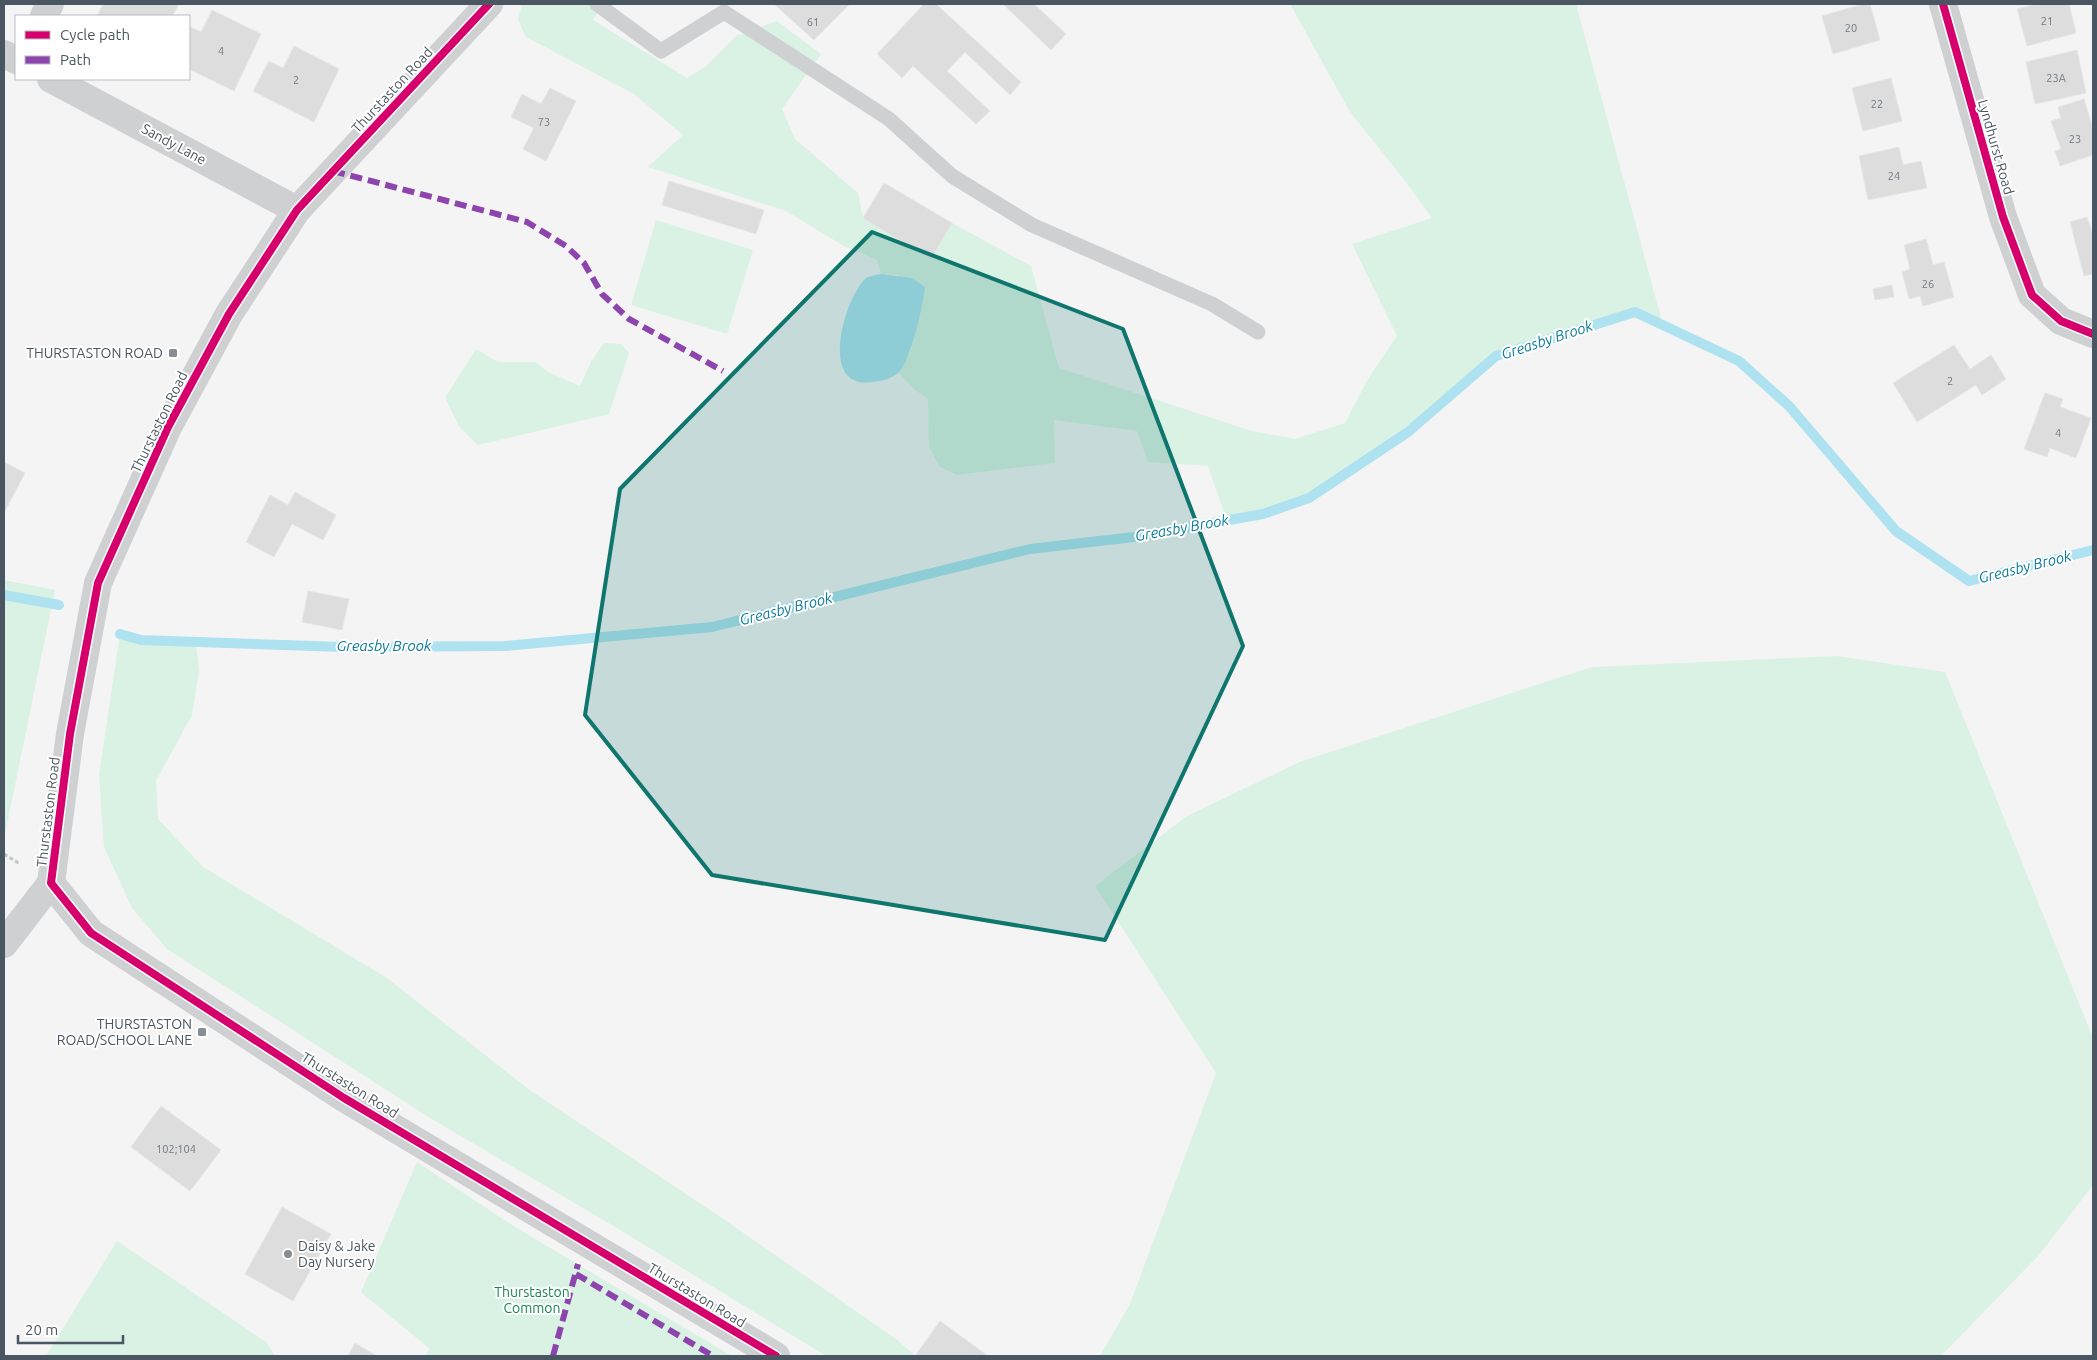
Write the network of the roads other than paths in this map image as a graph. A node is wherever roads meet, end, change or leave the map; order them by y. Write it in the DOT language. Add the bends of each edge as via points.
graph roads {
  1 [pos="489,4"];
  2 [pos="597,4"];
  3 [pos="1943,4"];
  4 [pos="54,80"];
  5 [pos="298,210"];
  6 [pos="1258,332"];
  7 [pos="2093,334"];
  8 [pos="51,883"];
  9 [pos="4,944"];
  10 [pos="776,1356"];
  1 -- 5 [label="street, Thurstaston Road"];
  2 -- 6 [label="lane" via="661,51 724,12 889,119 952,176 1032,225 1212,304"];
  3 -- 7 [label="street, Lyndhurst Road" via="2003,218 2032,295 2061,321"];
  4 -- 5 [label="street, Sandy Lane"];
  5 -- 8 [label="street, Thurstaston Road" via="230,314 168,427 98,583 70,734"];
  8 -- 9 [label="street"];
  8 -- 10 [label="street, Thurstaston Road" via="99,939 344,1098"];
}
